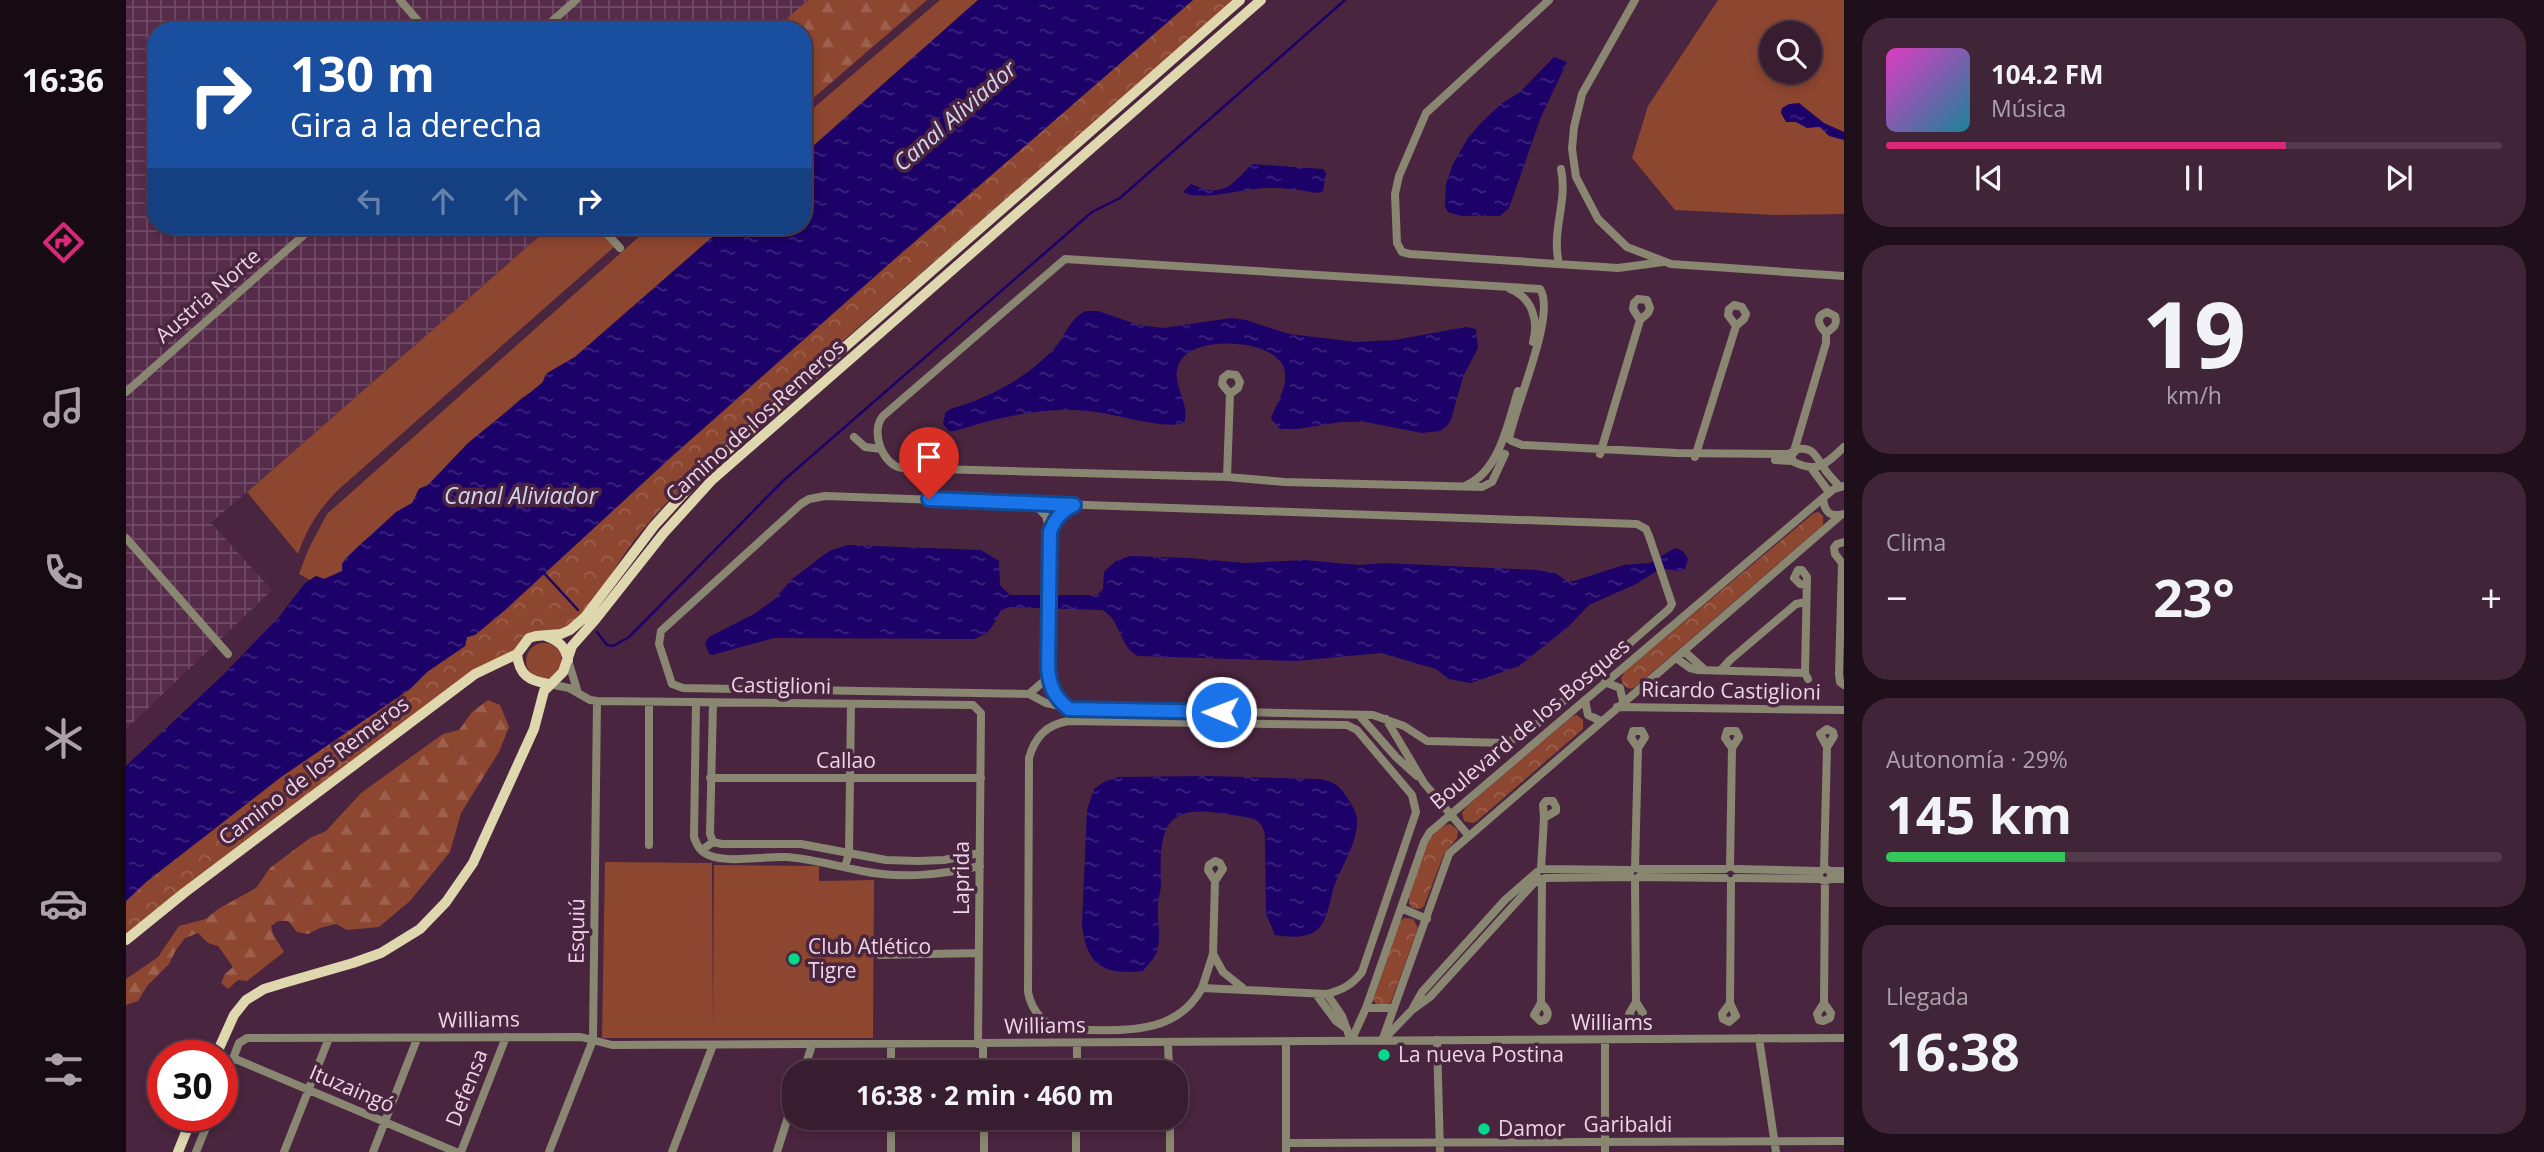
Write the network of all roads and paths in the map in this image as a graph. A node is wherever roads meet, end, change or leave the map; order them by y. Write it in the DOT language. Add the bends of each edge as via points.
graph roads {
  1 [pos="400,0"];
  2 [pos="576,0"];
  3 [pos="1240,0"];
  4 [pos="1261,0"];
  5 [pos="1549,0"];
  6 [pos="1635,0"];
  7 [pos="418,21"];
  8 [pos="552,21"];
  9 [pos="1561,169"];
  10 [pos="304,235"];
  11 [pos="608,235"];
  12 [pos="620,248"];
  13 [pos="1662,262"];
  14 [pos="1559,264"];
  15 [pos="1844,276"];
  16 [pos="1504,286"];
  17 [pos="1640,320"];
  18 [pos="1736,326"];
  19 [pos="1826,333"];
  20 [pos="126,392"];
  21 [pos="1230,394"];
  22 [pos="1799,431"];
  23 [pos="854,436"];
  24 [pos="1508,439"];
  25 [pos="1844,447"];
  26 [pos="881,449"];
  27 [pos="1806,449"];
  28 [pos="1504,451"];
  29 [pos="1794,451"];
  30 [pos="1601,452"];
  31 [pos="1696,455"];
  32 [pos="1817,456"];
  33 [pos="1832,456"];
  34 [pos="1792,461"];
  35 [pos="1822,466"];
  36 [pos="1812,469"];
  37 [pos="1227,477"];
  38 [pos="1842,486"];
  39 [pos="1826,495"];
  40 [pos="1033,503"];
  41 [pos="1074,505"];
  42 [pos="1843,514"];
  43 [pos="1050,532"];
  44 [pos="127,542"];
  45 [pos="1844,542"];
  46 [pos="1843,561"];
  47 [pos="1806,585"];
  48 [pos="1806,602"];
  49 [pos="544,635"];
  50 [pos="1684,651"];
  51 [pos="228,654"];
  52 [pos="517,654"];
  53 [pos="1676,657"];
  54 [pos="568,660"];
  55 [pos="1048,668"];
  56 [pos="1707,671"];
  57 [pos="1720,671"];
  58 [pos="1605,682"];
  59 [pos="550,684"];
  60 [pos="1844,685"];
  61 [pos="578,693"];
  62 [pos="1029,694"];
  63 [pos="1585,700"];
  64 [pos="597,701"];
  65 [pos="649,702"];
  66 [pos="696,702"];
  67 [pos="713,703"];
  68 [pos="851,704"];
  69 [pos="1620,704"];
  70 [pos="1069,709"];
  71 [pos="1844,710"];
  72 [pos="981,713"];
  73 [pos="1359,715"];
  74 [pos="1386,719"];
  75 [pos="1601,721"];
  76 [pos="1826,747"];
  77 [pos="1638,748"];
  78 [pos="1732,748"];
  79 [pos="710,778"];
  80 [pos="981,778"];
  81 [pos="850,779"];
  82 [pos="1424,783"];
  83 [pos="1450,815"];
  84 [pos="1544,818"];
  85 [pos="1468,835"];
  86 [pos="713,842"];
  87 [pos="649,845"];
  88 [pos="702,850"];
  89 [pos="849,853"];
  90 [pos="980,853"];
  91 [pos="980,866"];
  92 [pos="845,867"];
  93 [pos="1844,871"];
  94 [pos="1635,873"];
  95 [pos="1541,874"];
  96 [pos="1731,874"];
  97 [pos="1825,875"];
  98 [pos="1844,879"];
  99 [pos="1215,881"];
  100 [pos="1401,908"];
  101 [pos="1427,919"];
  102 [pos="126,940"];
  103 [pos="979,953"];
  104 [pos="1213,954"];
  105 [pos="880,955"];
  106 [pos="1202,988"];
  107 [pos="1245,989"];
  108 [pos="1316,994"];
  109 [pos="1326,994"];
  110 [pos="1636,1002"];
  111 [pos="1541,1003"];
  112 [pos="1730,1003"];
  113 [pos="1824,1003"];
  114 [pos="1366,1008"];
  115 [pos="1394,1008"];
  116 [pos="1347,1029"];
  117 [pos="506,1037"];
  118 [pos="330,1038"];
  119 [pos="1759,1038"];
  120 [pos="1844,1038"];
  121 [pos="417,1039"];
  122 [pos="223,1040"];
  123 [pos="593,1040"];
  124 [pos="1437,1040"];
  125 [pos="1351,1041"];
  126 [pos="1382,1041"];
  127 [pos="1605,1041"];
  128 [pos="1168,1042"];
  129 [pos="1286,1042"];
  130 [pos="1077,1043"];
  131 [pos="980,1044"];
  132 [pos="713,1045"];
  133 [pos="812,1045"];
  134 [pos="891,1045"];
  135 [pos="238,1046"];
  136 [pos="238,1060"];
  137 [pos="807,1060"];
  138 [pos="891,1060"];
  139 [pos="982,1060"];
  140 [pos="1077,1060"];
  141 [pos="1169,1060"];
  142 [pos="309,1090"];
  143 [pos="385,1122"];
  144 [pos="783,1130"];
  145 [pos="891,1130"];
  146 [pos="984,1130"];
  147 [pos="1076,1130"];
  148 [pos="1170,1130"];
  149 [pos="187,1131"];
  150 [pos="205,1131"];
  151 [pos="1773,1141"];
  152 [pos="1844,1141"];
  153 [pos="1605,1142"];
  154 [pos="1286,1147"];
  155 [pos="1440,1147"];
  156 [pos="178,1152"];
  157 [pos="196,1152"];
  158 [pos="284,1152"];
  159 [pos="373,1152"];
  160 [pos="458,1152"];
  161 [pos="549,1152"];
  162 [pos="672,1152"];
  163 [pos="776,1152"];
  164 [pos="891,1152"];
  165 [pos="984,1152"];
  166 [pos="1076,1152"];
  167 [pos="1170,1152"];
  168 [pos="1605,1152"];
  169 [pos="1776,1152"];
  1 -- 7 [label="street"];
  2 -- 8 [label="street"];
  3 -- 49 [label="main road, Camino de los Remeros" via="705,470 654,526 585,617 561,634"];
  4 -- 54 [label="main road, Camino de los Remeros" via="712,480 581,634"];
  5 -- 14 [label="street" via="1426,113 1399,176 1394,221 1402,252"];
  6 -- 13 [label="street" via="1582,94 1573,160 1582,192 1605,227 1627,247"];
  9 -- 14 [label="street" via="1563,193 1555,246"];
  10 -- 20 [label="street, Austria Norte"];
  11 -- 12 [label="street"];
  13 -- 14 [label="street" via="1618,268"];
  13 -- 15 [label="street"];
  16 -- 24 [label="street" via="1520,293 1532,309 1535,336"];
  16 -- 24 [label="street" via="1535,288 1544,297 1540,335"];
  16 -- 26 [label="street" via="1065,258 883,416 877,430"];
  17 -- 30 [label="street"];
  18 -- 31 [label="street"];
  19 -- 22 [label="street"];
  21 -- 37 [label="street"];
  22 -- 27 [label="street"];
  22 -- 29 [label="street"];
  23 -- 26 [label="street" via="865,447"];
  24 -- 28 [label="street"];
  24 -- 28 [label="street"];
  24 -- 30 [label="street" via="1522,446"];
  25 -- 33 [label="street"];
  26 -- 37 [label="street" via="892,466 902,468"];
  27 -- 29 [label="street"];
  27 -- 32 [label="street"];
  28 -- 30 [label="street"];
  28 -- 37 [label="street" via="1464,486"];
  29 -- 31 [label="street" via="1783,455"];
  29 -- 34 [label="street"];
  30 -- 31 [label="street"];
  31 -- 34 [label="street"];
  32 -- 33 [label="street"];
  32 -- 35 [label="street"];
  33 -- 35 [label="street"];
  34 -- 36 [label="street"];
  35 -- 36 [label="street"];
  35 -- 38 [label="street"];
  36 -- 39 [label="street"];
  38 -- 39 [label="street, Boulevard de los Bosques"];
  39 -- 42 [label="street" via="1828,513"];
  39 -- 58 [label="street, Boulevard de los Bosques"];
  40 -- 41 [label="street"];
  40 -- 43 [label="street" via="1046,516"];
  40 -- 62 [label="street" via="808,499 662,631 659,644 677,687"];
  41 -- 43 [label="street" via="1057,517"];
  41 -- 74 [label="street" via="1637,524 1646,529 1671,598 1669,610 1529,730 1513,741 1496,744 1427,741"];
  42 -- 50 [label="street, Boulevard de los Bosques"];
  43 -- 55 [label="street"];
  44 -- 51 [label="street"];
  45 -- 46 [label="street" via="1834,548"];
  46 -- 60 [label="street" via="1839,674"];
  47 -- 48 [label="street"];
  48 -- 57 [label="street" via="1796,604"];
  48 -- 57 [label="street" via="1807,676"];
  49 -- 52 [label="main road, Camino de los Remeros" via="529,638"];
  49 -- 54 [label="main road" via="562,645"];
  50 -- 53 [label="street, Boulevard de los Bosques"];
  50 -- 56 [label="street"];
  52 -- 59 [label="main road" via="525,676"];
  52 -- 102 [label="main road, Camino de los Remeros" via="475,674 441,698"];
  53 -- 56 [label="street" via="1690,668"];
  53 -- 69 [label="street, Boulevard de los Bosques"];
  54 -- 59 [label="main road, Camino de los Remeros"];
  54 -- 61 [label="street"];
  55 -- 62 [label="street" via="1044,681"];
  55 -- 70 [label="street" via="1051,689"];
  56 -- 57 [label="street"];
  58 -- 63 [label="street, Boulevard de los Bosques"];
  58 -- 69 [label="street" via="1620,688"];
  59 -- 61 [label="street, Castiglioni"];
  59 -- 122 [label="main road, Camino de los Remeros" via="473,863 446,902 407,938 380,953 275,985 246,1000"];
  61 -- 64 [label="street, Castiglioni"];
  62 -- 70 [label="street"];
  63 -- 75 [label="street" via="1588,715"];
  63 -- 83 [label="street, Boulevard de los Bosques"];
  64 -- 65 [label="street, Castiglioni"];
  64 -- 123 [label="street, Esquiú"];
  65 -- 66 [label="street, Castiglioni"];
  65 -- 87 [label="street"];
  66 -- 67 [label="street, Castiglioni"];
  66 -- 88 [label="street" via="694,837"];
  67 -- 68 [label="street, Castiglioni"];
  67 -- 79 [label="street"];
  68 -- 72 [label="street, Castiglioni" via="973,705"];
  68 -- 81 [label="street"];
  69 -- 71 [label="street, Ricardo Castiglioni"];
  69 -- 75 [label="street, Boulevard de los Bosques"];
  70 -- 73 [label="street"];
  72 -- 80 [label="street, Laprida"];
  73 -- 74 [label="street"];
  73 -- 82 [label="street"];
  74 -- 82 [label="street"];
  75 -- 85 [label="street, Boulevard de los Bosques"];
  76 -- 97 [label="street"];
  77 -- 94 [label="street"];
  78 -- 96 [label="street"];
  79 -- 81 [label="street, Callao"];
  79 -- 86 [label="street"];
  80 -- 81 [label="street, Callao"];
  80 -- 90 [label="street, Laprida"];
  81 -- 89 [label="street"];
  82 -- 83 [label="street"];
  83 -- 85 [label="street"];
  83 -- 100 [label="street, Boulevard de los Bosques" via="1424,842"];
  84 -- 95 [label="street"];
  85 -- 101 [label="street, Boulevard de los Bosques" via="1449,854"];
  86 -- 88 [label="street"];
  86 -- 89 [label="street" via="802,844"];
  88 -- 92 [label="street" via="714,857 786,857"];
  89 -- 90 [label="street" via="918,862"];
  89 -- 92 [label="street"];
  90 -- 91 [label="street, Laprida"];
  91 -- 92 [label="street" via="923,876"];
  91 -- 103 [label="street, Laprida"];
  93 -- 97 [label="street"];
  94 -- 95 [label="street"];
  94 -- 96 [label="street"];
  94 -- 110 [label="street"];
  95 -- 111 [label="street"];
  95 -- 126 [label="street" via="1430,997"];
  96 -- 97 [label="street"];
  96 -- 112 [label="street"];
  97 -- 98 [label="street"];
  97 -- 113 [label="street"];
  99 -- 104 [label="street"];
  100 -- 101 [label="street"];
  100 -- 114 [label="street, Boulevard de los Bosques"];
  101 -- 115 [label="street, Boulevard de los Bosques"];
  103 -- 105 [label="street"];
  103 -- 131 [label="street, Laprida"];
  104 -- 106 [label="street"];
  104 -- 107 [label="street" via="1223,972"];
  106 -- 107 [label="street"];
  106 -- 109 [label="street" via="1175,1018 1150,1027 1058,1029 1034,1010 1028,992 1030,758 1037,738 1048,727 1068,721 1347,725 1357,730 1412,795 1415,820 1362,971 1349,986"];
  107 -- 108 [label="street"];
  108 -- 109 [label="street"];
  108 -- 116 [label="street"];
  109 -- 116 [label="street"];
  114 -- 115 [label="street"];
  114 -- 125 [label="street, Boulevard de los Bosques"];
  115 -- 126 [label="street, Boulevard de los Bosques"];
  116 -- 125 [label="street"];
  117 -- 121 [label="street, Williams"];
  117 -- 123 [label="street, Williams"];
  117 -- 160 [label="street, Defensa"];
  118 -- 121 [label="street, Williams"];
  118 -- 135 [label="street, Williams" via="247,1038"];
  118 -- 142 [label="street"];
  119 -- 120 [label="street, Williams"];
  119 -- 127 [label="street, Williams"];
  119 -- 151 [label="street"];
  121 -- 143 [label="street"];
  123 -- 132 [label="street, Williams" via="611,1045"];
  123 -- 161 [label="street, Esquiú"];
  124 -- 126 [label="street, Williams"];
  124 -- 127 [label="street, Williams"];
  124 -- 155 [label="street"];
  125 -- 126 [label="street, Williams"];
  125 -- 129 [label="street, Williams"];
  127 -- 153 [label="street"];
  128 -- 129 [label="street, Williams"];
  128 -- 130 [label="street, Williams"];
  128 -- 141 [label="street"];
  129 -- 154 [label="street"];
  130 -- 131 [label="street, Williams"];
  130 -- 140 [label="street"];
  131 -- 134 [label="street, Williams"];
  131 -- 139 [label="street, Laprida"];
  132 -- 133 [label="street, Williams"];
  132 -- 162 [label="street"];
  133 -- 134 [label="street, Williams"];
  133 -- 137 [label="street"];
  134 -- 138 [label="street"];
  136 -- 142 [label="street, Ituzaingó"];
  142 -- 143 [label="street, Ituzaingó"];
  142 -- 158 [label="street"];
  143 -- 159 [label="street"];
  143 -- 160 [label="street, Ituzaingó"];
  144 -- 163 [label="street"];
  145 -- 164 [label="street"];
  146 -- 165 [label="street"];
  147 -- 166 [label="street"];
  148 -- 167 [label="street"];
  149 -- 156 [label="main road"];
  150 -- 157 [label="street"];
  151 -- 152 [label="street, Garibaldi"];
  151 -- 153 [label="street, Garibaldi"];
  151 -- 169 [label="street"];
  153 -- 155 [label="street, Garibaldi"];
  153 -- 168 [label="street"];
  154 -- 155 [label="street, Garibaldi"];
}
